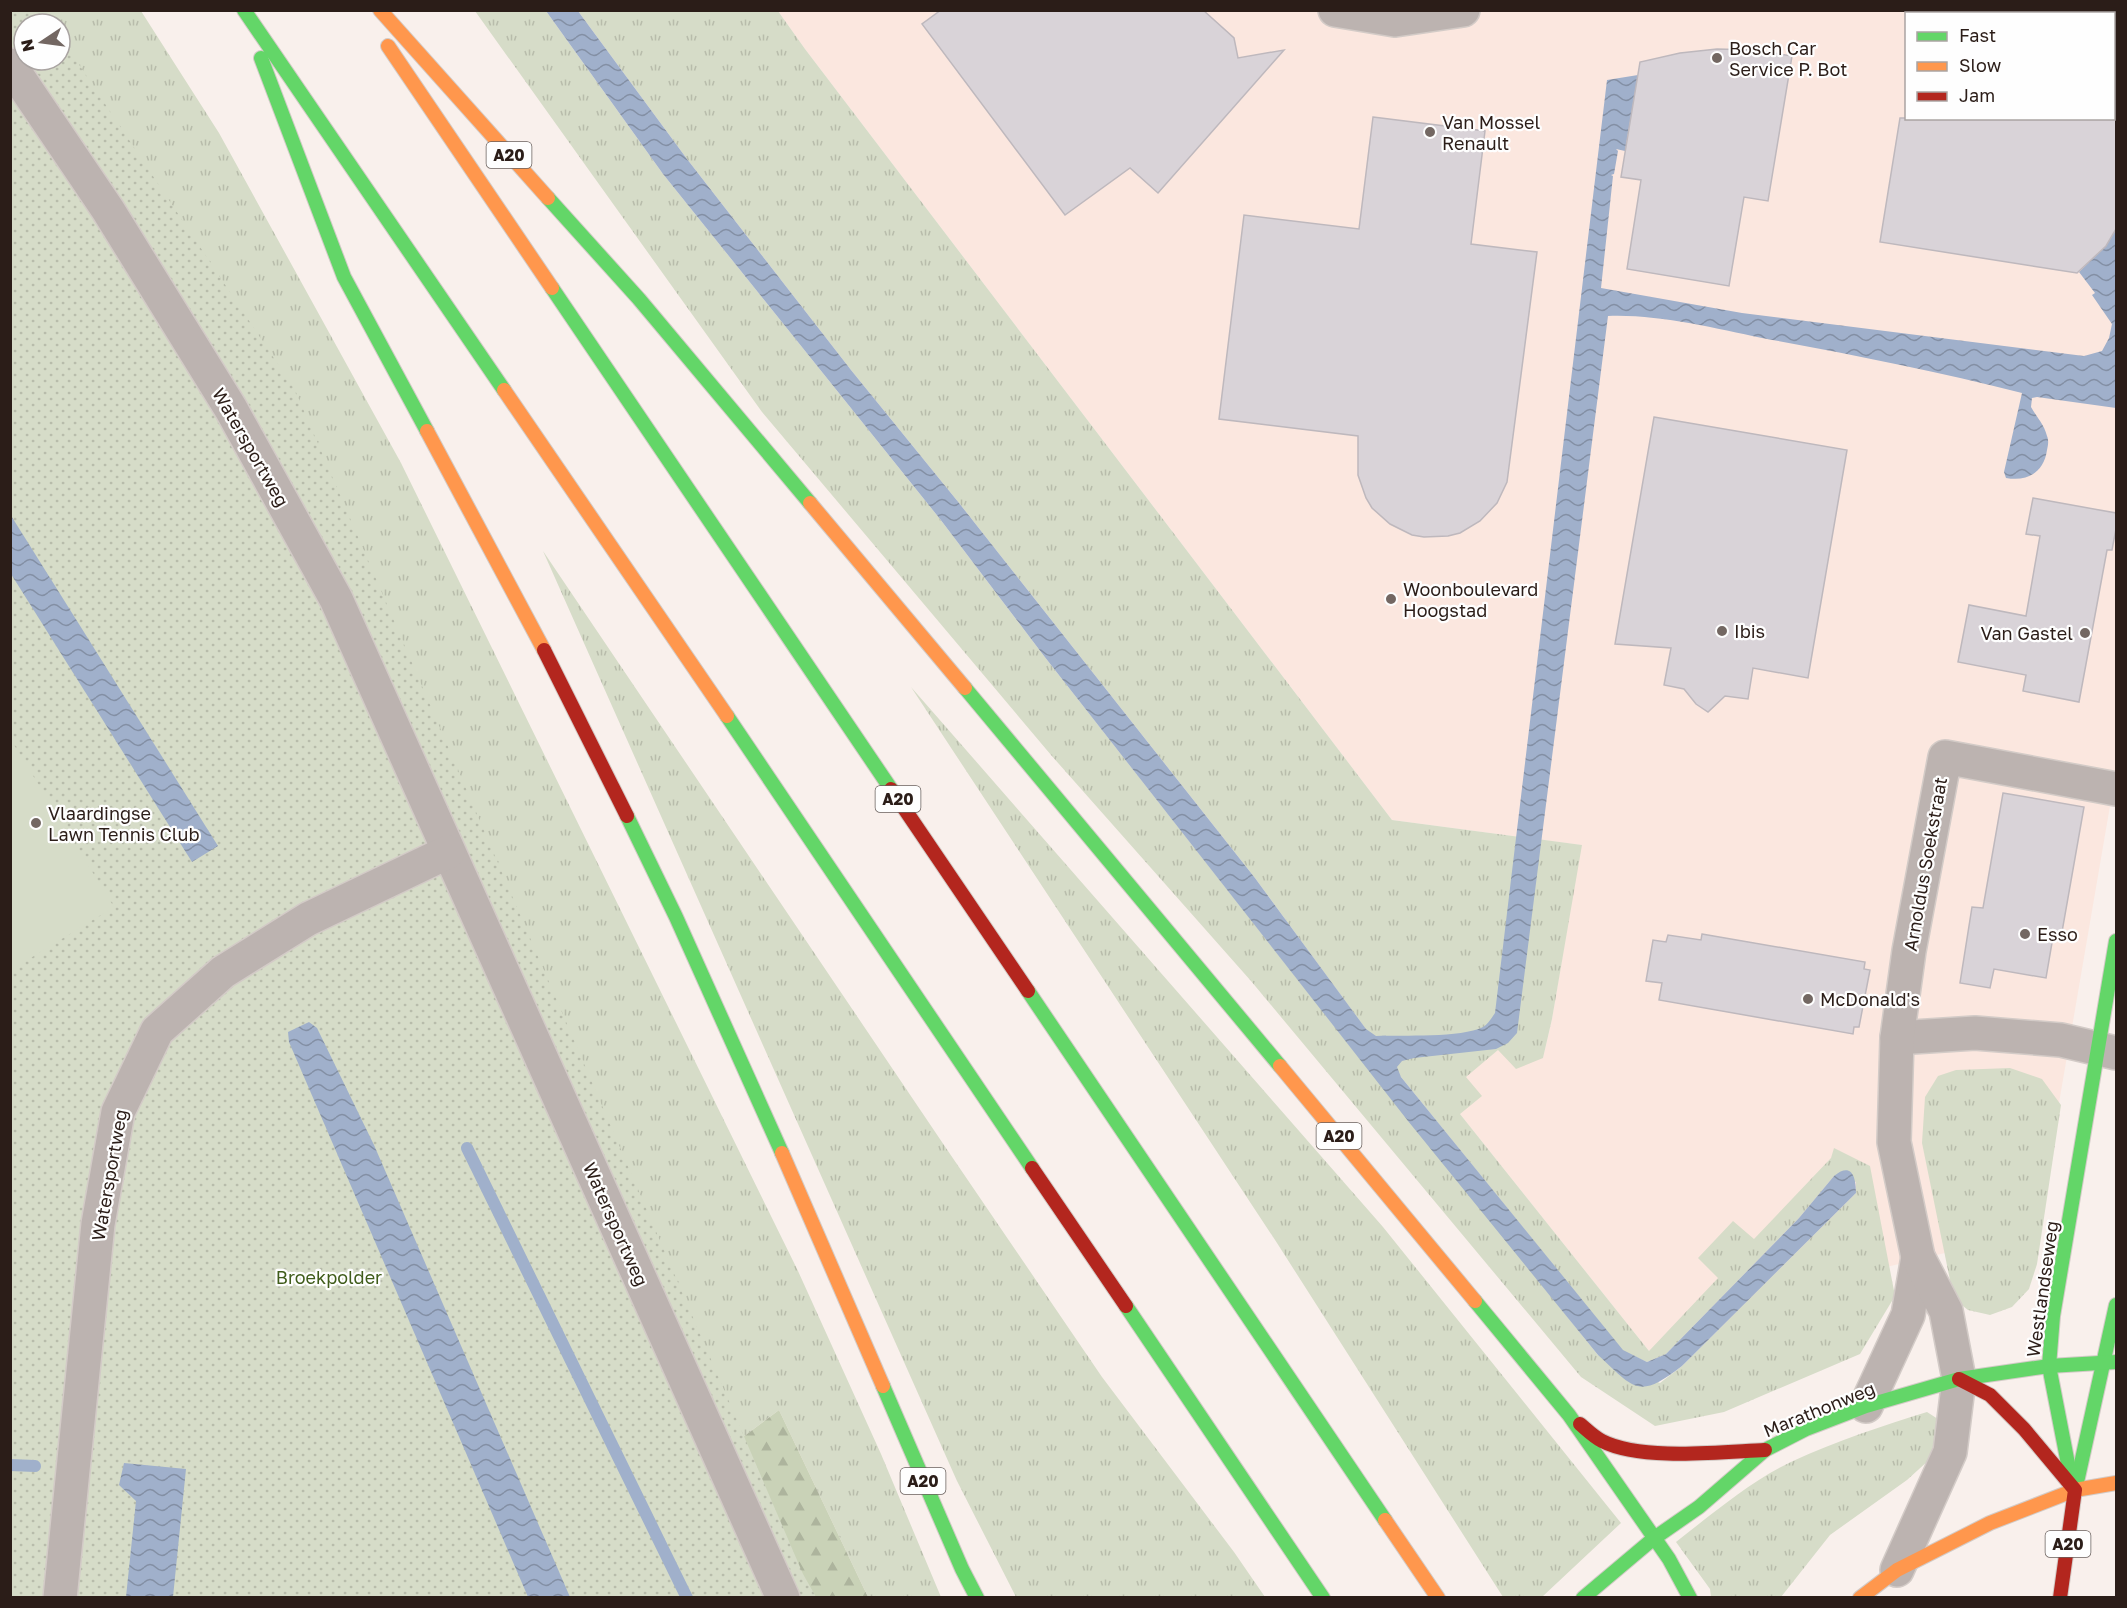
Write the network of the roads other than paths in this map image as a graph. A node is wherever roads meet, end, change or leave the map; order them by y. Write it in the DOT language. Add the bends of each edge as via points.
graph roads {
  1 [pos="244,10"];
  2 [pos="1335,10"];
  3 [pos="1463,10"];
  4 [pos="373,18"];
  5 [pos="10,65"];
  6 [pos="2116,789"];
  7 [pos="448,852"];
  8 [pos="2116,940"];
  9 [pos="1897,1038"];
  10 [pos="2107,1051"];
  11 [pos="1918,1257"];
  12 [pos="2116,1305"];
  13 [pos="2109,1362"];
  14 [pos="2049,1366"];
  15 [pos="1959,1379"];
  16 [pos="1866,1406"];
  17 [pos="1569,1415"];
  18 [pos="1765,1450"];
  19 [pos="2116,1483"];
  20 [pos="2075,1490"];
  21 [pos="1653,1539"];
  22 [pos="1897,1570"];
  23 [pos="1434,1593"];
  24 [pos="60,1598"];
  25 [pos="783,1598"];
  26 [pos="977,1598"];
  27 [pos="1323,1598"];
  28 [pos="1583,1598"];
  29 [pos="1690,1598"];
  30 [pos="1860,1598"];
  31 [pos="2060,1598"];
  1 -- 26 [label="main road, A20" via="344,278 492,550 676,917"];
  1 -- 27 [label="main road, A20"];
  2 -- 3 [label="street" via="1395,20"];
  4 -- 17 [label="main road, A20" via="639,299"];
  4 -- 23 [label="main road, A20"];
  5 -- 7 [label="street, Watersportweg" via="108,210 231,409 336,599"];
  6 -- 9 [label="street, Arnoldus Soekstraat" via="1945,757"];
  7 -- 24 [label="street, Watersportweg" via="308,919 223,972 157,1031 118,1112 98,1224"];
  7 -- 25 [label="street, Watersportweg"];
  8 -- 10 [label="main road, Westlandseweg"];
  9 -- 10 [label="street" via="1975,1033 2061,1040"];
  9 -- 11 [label="street, Arnoldus Soekstraat" via="1894,1142"];
  10 -- 14 [label="main road, Westlandseweg" via="2053,1316"];
  11 -- 15 [label="street, Arnoldus Soekstraat" via="1946,1311"];
  11 -- 16 [label="street" via="1908,1315"];
  12 -- 13 [label="main road"];
  13 -- 14 [label="main road, Marathonweg"];
  13 -- 20 [label="main road"];
  14 -- 15 [label="main road, Marathonweg"];
  14 -- 20 [label="main road, Westlandseweg"];
  15 -- 16 [label="main road, Marathonweg"];
  15 -- 20 [label="main road" via="1990,1395"];
  15 -- 22 [label="street, Arnoldus Soekstraat" via="1950,1452"];
  16 -- 18 [label="main road, Marathonweg"];
  17 -- 18 [label="main road" via="1604,1443 1644,1452"];
  17 -- 21 [label="main road, A20"];
  18 -- 21 [label="main road, Marathonweg"];
  19 -- 20 [label="main road"];
  20 -- 22 [label="main road" via="1990,1523"];
  20 -- 31 [label="main road, A20"];
  21 -- 28 [label="main road, Marathonweg"];
  21 -- 29 [label="main road"];
  22 -- 30 [label="main road"];
}
